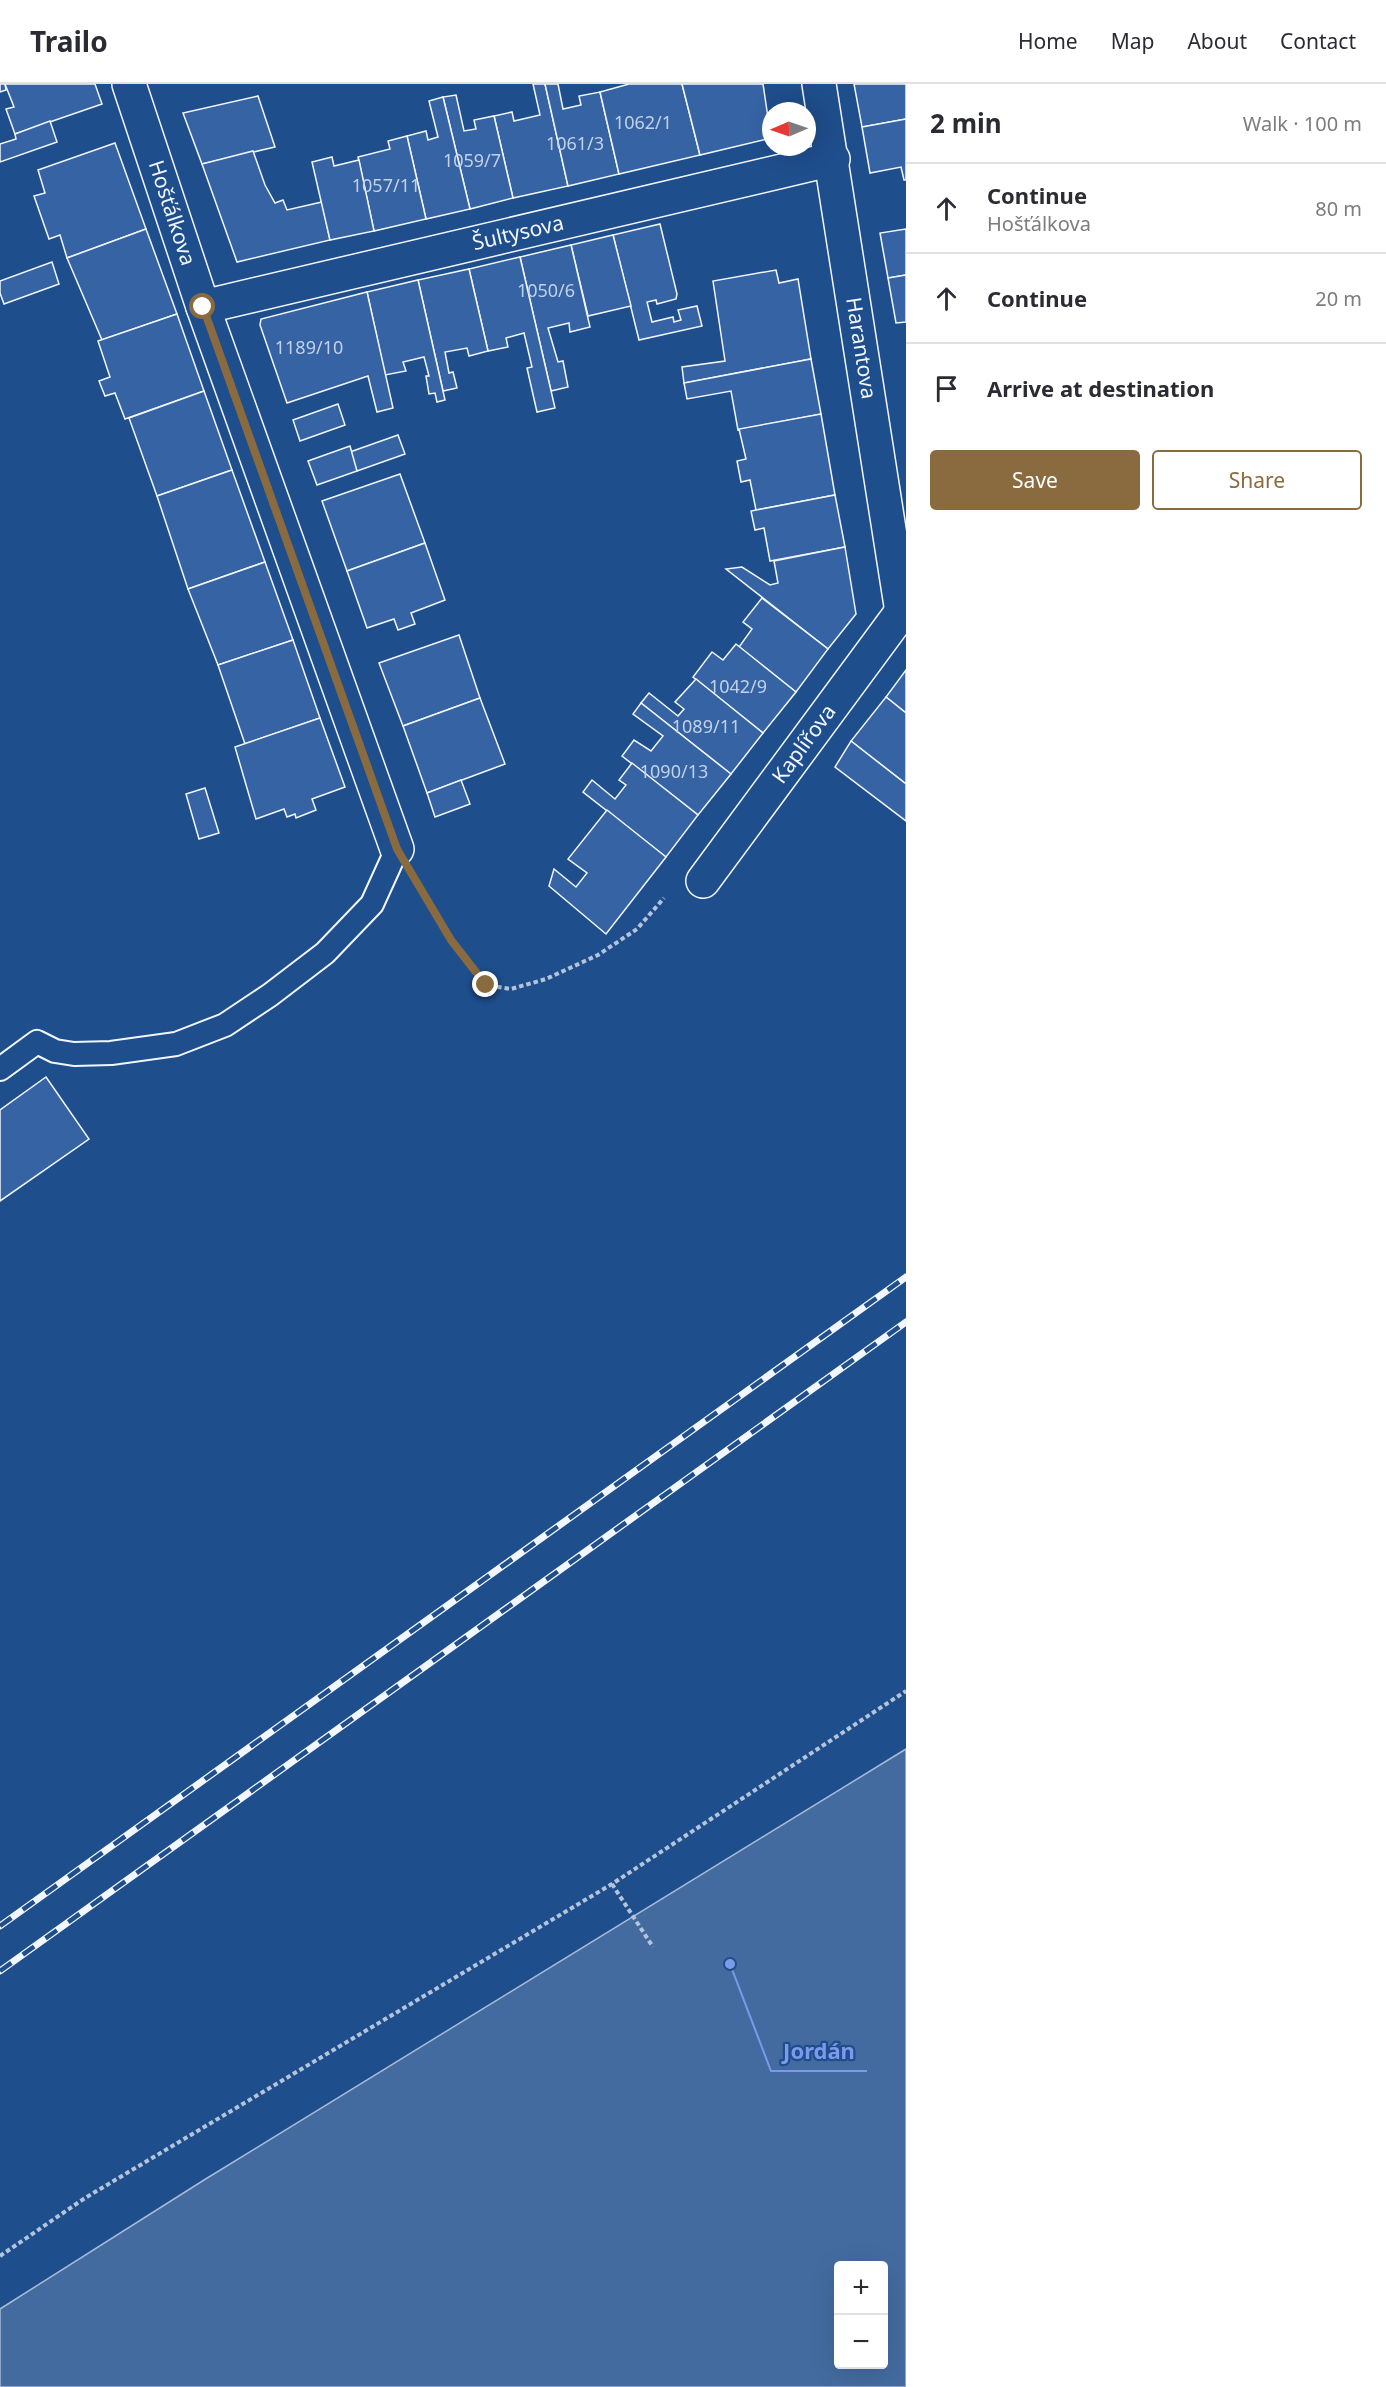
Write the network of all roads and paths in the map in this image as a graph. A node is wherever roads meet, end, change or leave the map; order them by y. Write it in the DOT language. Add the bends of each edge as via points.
graph roads {
  1 [pos="129,84"];
  2 [pos="819,84"];
  3 [pos="833,159"];
  4 [pos="203,307"];
  5 [pos="904,609"];
  6 [pos="397,849"];
  7 [pos="703,881"];
  8 [pos="0,1069"];
  9 [pos="906,1691"];
  10 [pos="612,1884"];
  11 [pos="653,1947"];
  12 [pos="0,2256"];
  1 -- 4 [label="street, Hošťálkova"];
  2 -- 3 [label="street, Harantova"];
  3 -- 4 [label="street, Šultysova"];
  3 -- 5 [label="street, Harantova"];
  4 -- 6 [label="street, Hošťálkova"];
  5 -- 7 [label="street, Kaplířova"];
  6 -- 7 [label="path" via="451,940 486,985 511,988 546,979 598,955 638,929 664,898"];
  6 -- 8 [label="lane" via="372,904 332,945 225,1025 176,1044 111,1053 74,1054 55,1051 37,1042"];
  9 -- 10 [label="path"];
  10 -- 11 [label="path"];
  10 -- 12 [label="path" via="85,2198"];
}
